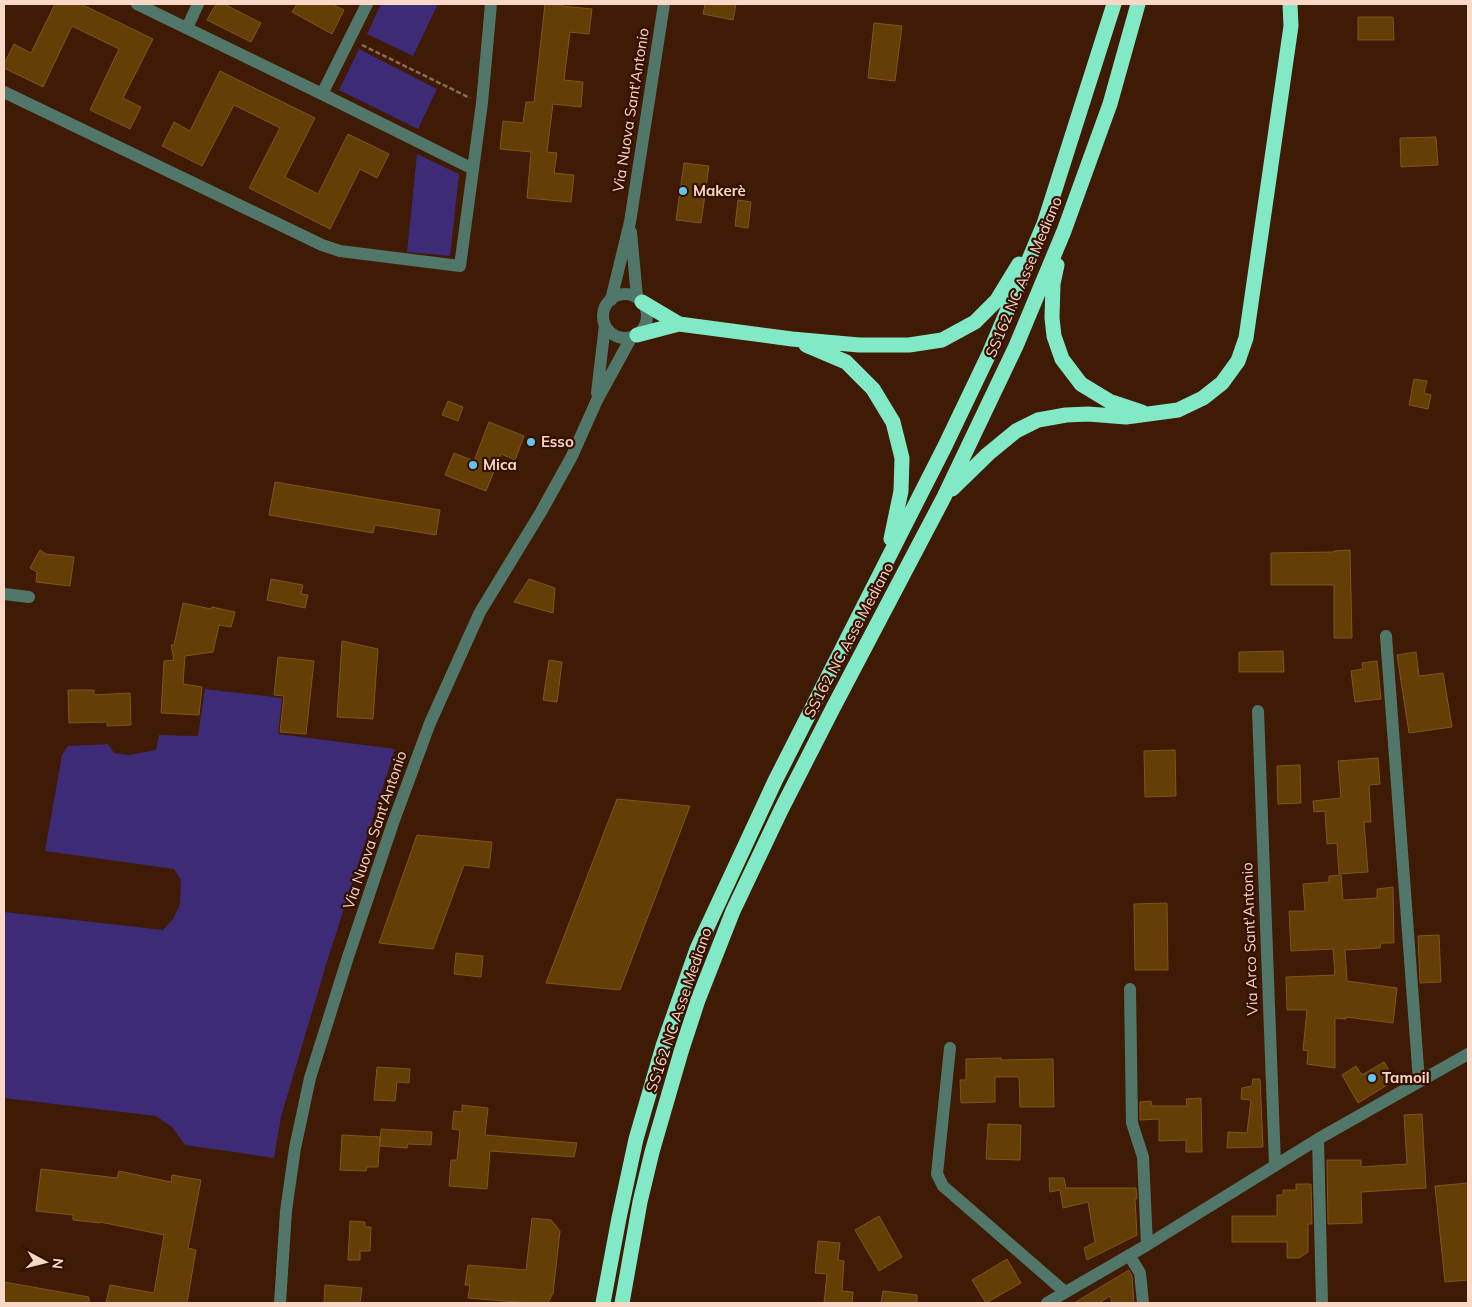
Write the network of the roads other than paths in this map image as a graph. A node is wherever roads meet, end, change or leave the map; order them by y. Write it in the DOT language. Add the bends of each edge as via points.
graph roads {
  1 [pos="137,4"];
  2 [pos="198,4"];
  3 [pos="367,4"];
  4 [pos="491,4"];
  5 [pos="664,4"];
  6 [pos="1114,4"];
  7 [pos="1138,4"];
  8 [pos="1290,4"];
  9 [pos="1299,4"];
  10 [pos="1291,26"];
  11 [pos="187,28"];
  12 [pos="4,92"];
  13 [pos="322,94"];
  14 [pos="473,169"];
  15 [pos="630,222"];
  16 [pos="1044,224"];
  17 [pos="1064,231"];
  18 [pos="611,300"];
  19 [pos="640,300"];
  20 [pos="679,324"];
  21 [pos="605,325"];
  22 [pos="634,336"];
  23 [pos="792,340"];
  24 [pos="596,400"];
  25 [pos="1148,414"];
  26 [pos="944,497"];
  27 [pos="885,563"];
  28 [pos="4,594"];
  29 [pos="28,597"];
  30 [pos="1386,636"];
  31 [pos="1258,710"];
  32 [pos="1130,989"];
  33 [pos="950,1048"];
  34 [pos="1468,1054"];
  35 [pos="1419,1081"];
  36 [pos="1318,1139"];
  37 [pos="1275,1165"];
  38 [pos="1147,1245"];
  39 [pos="1129,1255"];
  40 [pos="1065,1292"];
  41 [pos="280,1303"];
  42 [pos="603,1303"];
  43 [pos="622,1303"];
  44 [pos="1047,1303"];
  45 [pos="1143,1303"];
  46 [pos="1322,1303"];
  1 -- 11 [label="street"];
  2 -- 11 [label="street"];
  3 -- 13 [label="street"];
  4 -- 14 [label="street"];
  5 -- 15 [label="street, Via Nuova Sant'Antonio"];
  6 -- 16 [label="highway, SS162 NC Asse Mediano"];
  7 -- 17 [label="highway, SS162 NC Asse Mediano" via="1110,104"];
  8 -- 10 [label="highway"];
  9 -- 10 [label="highway"];
  10 -- 25 [label="highway" via="1246,338 1238,362 1222,383 1203,398 1178,410"];
  11 -- 13 [label="street"];
  12 -- 14 [label="street" via="340,251 460,266"];
  13 -- 14 [label="street"];
  15 -- 18 [label="street, Via Nuova Sant'Antonio"];
  15 -- 19 [label="street, Via Nuova Sant'Antonio"];
  16 -- 23 [label="highway" via="997,300 975,322 942,340 909,345"];
  16 -- 27 [label="highway, SS162 NC Asse Mediano" via="989,354"];
  17 -- 25 [label="highway" via="1053,284 1052,318 1062,359 1081,384 1109,401"];
  17 -- 26 [label="highway, SS162 NC Asse Mediano" via="1016,346"];
  18 -- 19 [label="street" via="624,294"];
  18 -- 21 [label="street, Via Nuova Sant'Antonio" via="604,312"];
  19 -- 20 [label="highway"];
  19 -- 22 [label="street, Via Nuova Sant'Antonio" via="648,316 643,330"];
  20 -- 22 [label="highway"];
  20 -- 23 [label="highway"];
  21 -- 22 [label="street" via="616,336"];
  21 -- 24 [label="street, Via Nuova Sant'Antonio"];
  22 -- 24 [label="street, Via Nuova Sant'Antonio"];
  23 -- 27 [label="highway" via="846,362 873,389 893,422 902,458 901,491"];
  24 -- 41 [label="street, Via Nuova Sant'Antonio" via="572,456 480,612 430,722 393,822 310,1078 286,1211"];
  25 -- 26 [label="highway" via="1066,415 1038,420 1016,431"];
  26 -- 43 [label="highway, SS162 NC Asse Mediano" via="781,810 733,911 680,1052 640,1202"];
  27 -- 42 [label="highway, SS162 NC Asse Mediano" via="775,781 697,949 636,1139"];
  28 -- 29 [label="street"];
  30 -- 35 [label="street"];
  31 -- 37 [label="street, Via Arco Sant'Antonio"];
  32 -- 38 [label="street" via="1132,1122 1143,1156"];
  33 -- 40 [label="street" via="937,1174 943,1186"];
  34 -- 35 [label="street"];
  35 -- 36 [label="street"];
  36 -- 37 [label="street"];
  36 -- 46 [label="street"];
  37 -- 38 [label="street"];
  38 -- 39 [label="street"];
  39 -- 40 [label="street"];
  39 -- 45 [label="street" via="1140,1273"];
  40 -- 44 [label="street"];
}
